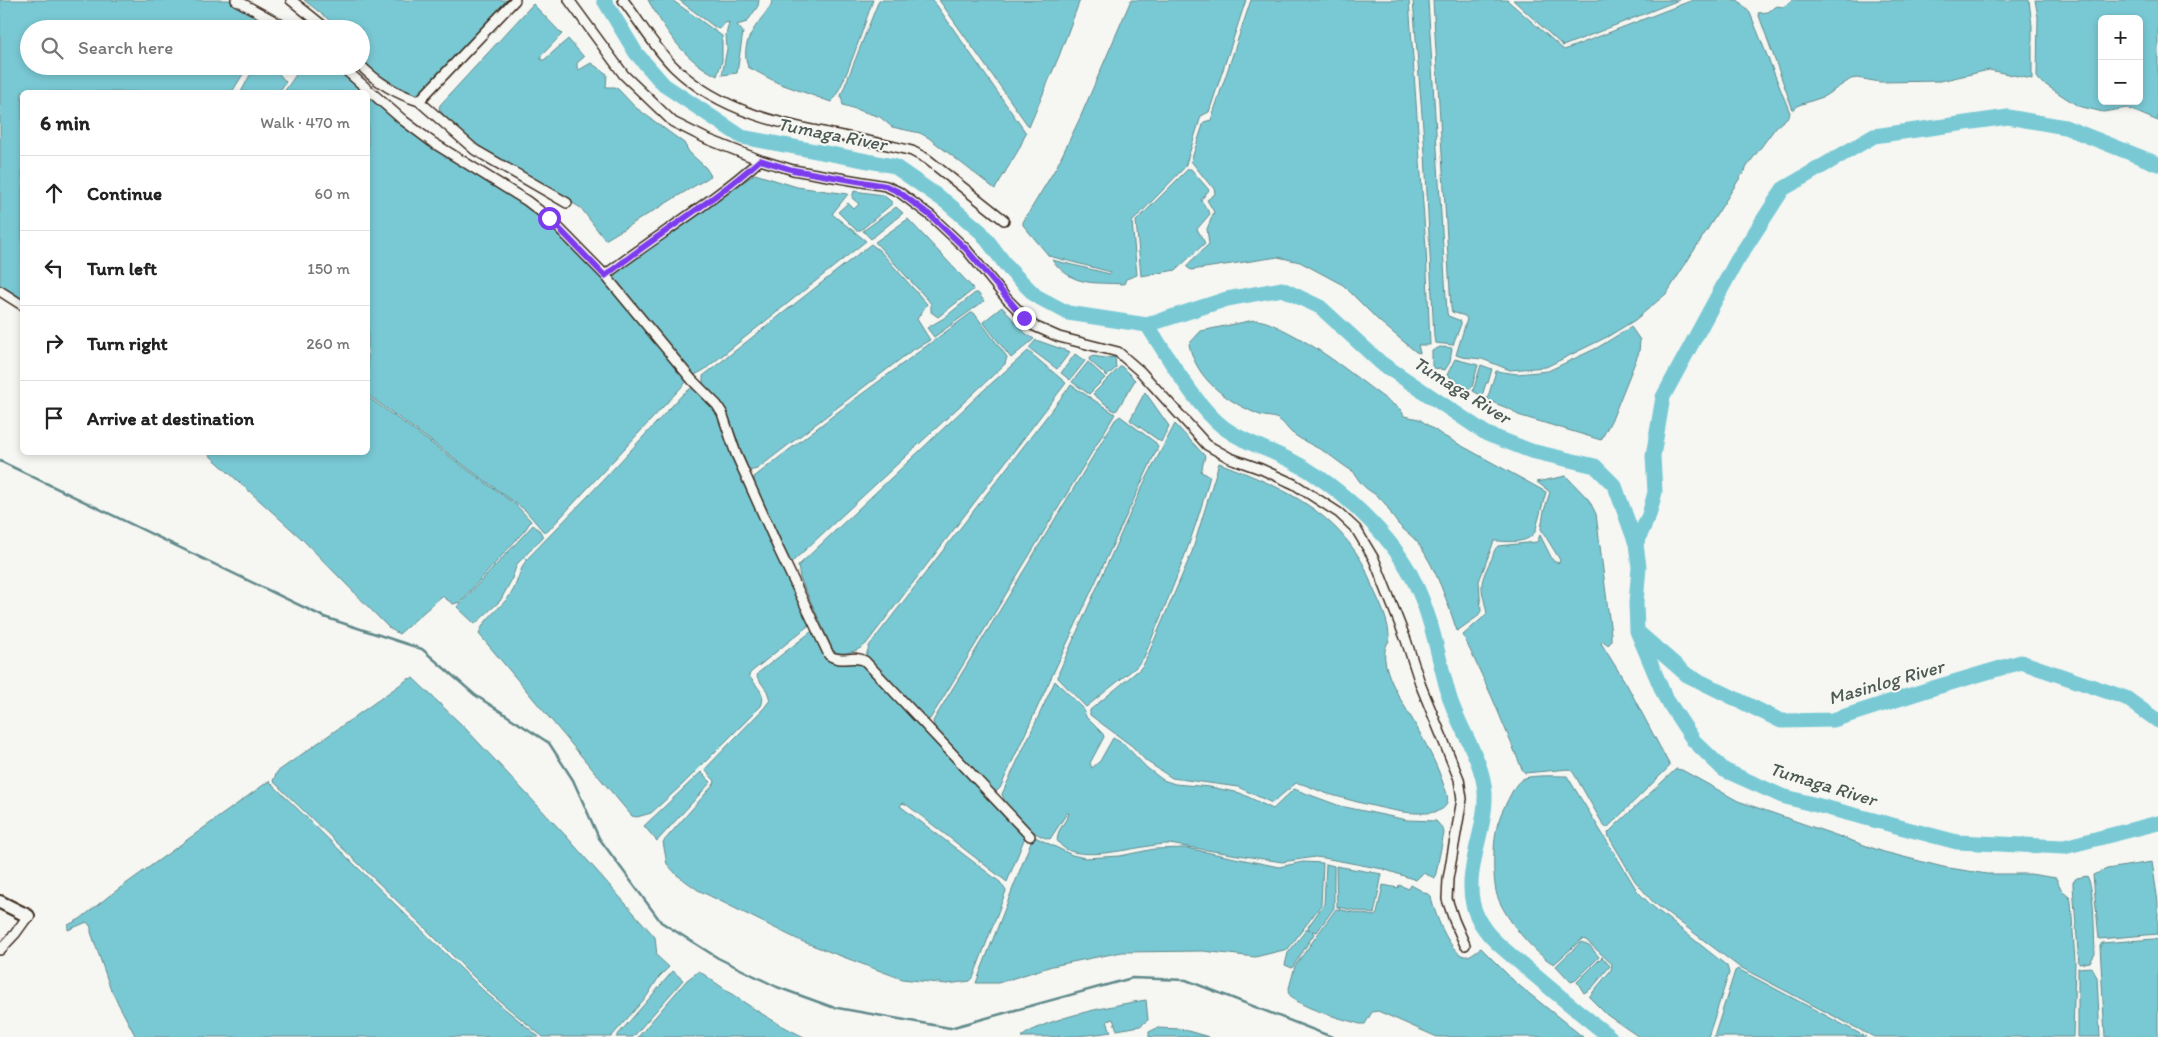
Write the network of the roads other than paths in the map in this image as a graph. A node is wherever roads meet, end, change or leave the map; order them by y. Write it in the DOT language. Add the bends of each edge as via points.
graph roads {
  1 [pos="236,0"];
  2 [pos="291,0"];
  3 [pos="515,0"];
  4 [pos="569,0"];
  5 [pos="623,0"];
  6 [pos="273,20"];
  7 [pos="316,20"];
  8 [pos="351,75"];
  9 [pos="370,75"];
  10 [pos="368,90"];
  11 [pos="370,91"];
  12 [pos="419,102"];
  13 [pos="760,160"];
  14 [pos="566,203"];
  15 [pos="1004,220"];
  16 [pos="605,276"];
  17 [pos="0,290"];
  18 [pos="20,304"];
  19 [pos="1030,836"];
  20 [pos="0,902"];
  21 [pos="28,916"];
  22 [pos="1465,944"];
  23 [pos="0,950"];
  1 -- 6 [label="street"];
  2 -- 7 [label="street"];
  3 -- 12 [label="street"];
  4 -- 13 [label="street" via="624,74 673,122"];
  5 -- 15 [label="street" via="665,57 695,84 719,99 751,114 912,151 927,159"];
  8 -- 10 [label="street"];
  9 -- 12 [label="street"];
  11 -- 16 [label="street" via="432,142 549,218"];
  12 -- 14 [label="street" via="475,150"];
  13 -- 16 [label="street" via="709,202"];
  13 -- 22 [label="street" via="793,170 886,186 899,192 966,249 1034,326 1059,337 1118,352 1141,372 1207,445 1302,489 1339,513 1356,529 1374,559 1459,779 1462,799 1447,899"];
  16 -- 19 [label="street" via="722,413 736,454 829,655 840,660 861,658 865,661"];
  17 -- 18 [label="street"];
  20 -- 21 [label="main road"];
  21 -- 23 [label="street"];
}
